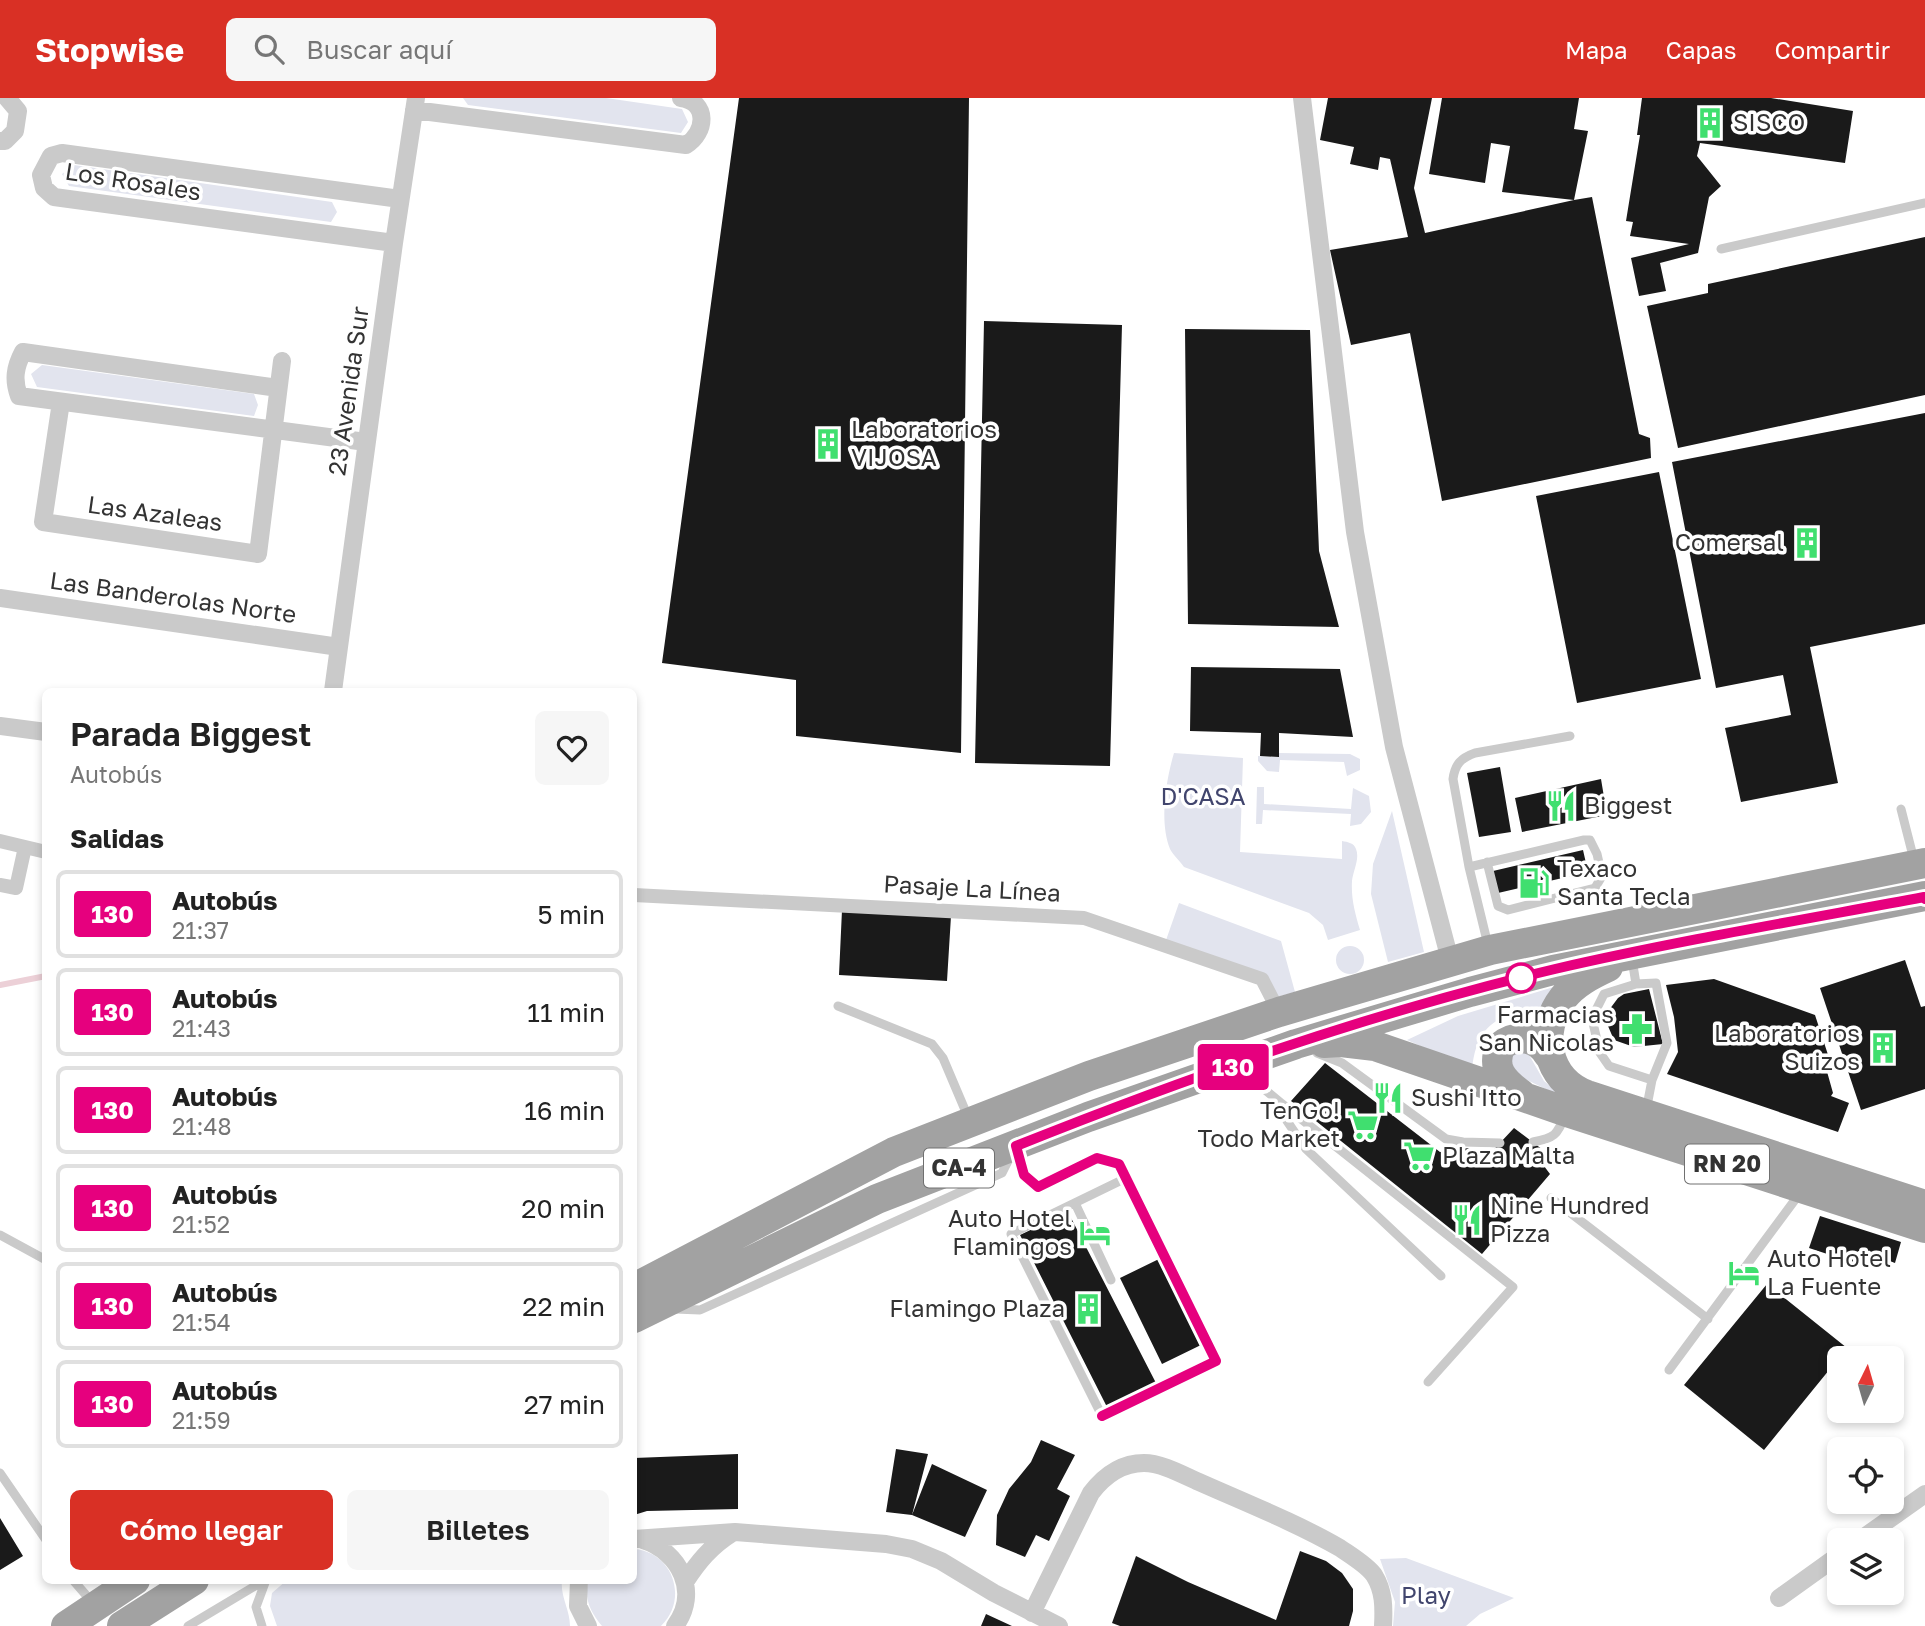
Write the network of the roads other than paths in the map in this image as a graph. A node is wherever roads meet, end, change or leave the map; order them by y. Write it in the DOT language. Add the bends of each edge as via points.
graph roads {
  1 [pos="7,98"];
  2 [pos="681,98"];
  3 [pos="1302,98"];
  4 [pos="415,104"];
  5 [pos="0,141"];
  6 [pos="400,199"];
  7 [pos="1925,203"];
  8 [pos="394,243"];
  9 [pos="1721,249"];
  10 [pos="282,361"];
  11 [pos="278,388"];
  12 [pos="61,402"];
  13 [pos="273,430"];
  14 [pos="366,442"];
  15 [pos="0,598"];
  16 [pos="339,647"];
  17 [pos="333,688"];
  18 [pos="0,726"];
  19 [pos="42,732"];
  20 [pos="1570,736"];
  21 [pos="1901,809"];
  22 [pos="0,841"];
  23 [pos="25,847"];
  24 [pos="42,851"];
  25 [pos="1487,862"];
  26 [pos="1920,864"];
  27 [pos="1469,867"];
  28 [pos="0,885"];
  29 [pos="637,895"];
  30 [pos="1925,897"];
  31 [pos="1674,945"];
  32 [pos="1490,950"];
  33 [pos="1450,960"];
  34 [pos="1634,971"];
  35 [pos="838,1006"];
  36 [pos="1279,1012"];
  37 [pos="1296,1044"];
  38 [pos="1548,1055"];
  39 [pos="1237,1065"];
  40 [pos="1652,1080"];
  41 [pos="1528,1099"];
  42 [pos="1281,1104"];
  43 [pos="1567,1112"];
  44 [pos="1646,1114"];
  45 [pos="971,1122"];
  46 [pos="1533,1142"];
  47 [pos="1500,1143"];
  48 [pos="1016,1146"];
  49 [pos="1126,1178"];
  50 [pos="1803,1189"];
  51 [pos="1551,1198"];
  52 [pos="1075,1203"];
  53 [pos="1925,1205"];
  54 [pos="1925,1228"];
  55 [pos="0,1235"];
  56 [pos="42,1258"];
  57 [pos="1441,1276"];
  58 [pos="1111,1280"];
  59 [pos="640,1305"];
  60 [pos="1709,1319"];
  61 [pos="1669,1370"];
  62 [pos="1428,1382"];
  63 [pos="0,1473"];
  64 [pos="1925,1494"];
  65 [pos="1877,1528"];
  66 [pos="735,1532"];
  67 [pos="42,1533"];
  68 [pos="638,1540"];
  69 [pos="1827,1564"];
  70 [pos="685,1582"];
  71 [pos="77,1584"];
  72 [pos="129,1584"];
  73 [pos="188,1584"];
  74 [pos="259,1584"];
  75 [pos="265,1584"];
  76 [pos="579,1584"];
  77 [pos="1779,1598"];
  78 [pos="96,1606"];
  79 [pos="1032,1613"];
  80 [pos="66,1626"];
  81 [pos="122,1626"];
  82 [pos="188,1626"];
  83 [pos="262,1626"];
  84 [pos="587,1626"];
  85 [pos="675,1626"];
  86 [pos="1059,1626"];
  87 [pos="1383,1626"];
  1 -- 5 [label="street" via="18,111 15,131"];
  2 -- 4 [label="street" via="696,104 702,119 699,135 686,145"];
  3 -- 33 [label="street" via="1355,532 1394,747"];
  4 -- 6 [label="street, 23 Avenida Sur"];
  6 -- 8 [label="street, 23 Avenida Sur"];
  6 -- 8 [label="street, Los Rosales" via="62,152 51,156 41,175 44,188 54,197"];
  7 -- 9 [label="lane"];
  8 -- 14 [label="street, 23 Avenida Sur"];
  10 -- 11 [label="street, Las Azaleas"];
  11 -- 12 [label="street" via="23,352 15,371 19,396"];
  11 -- 13 [label="street, Las Azaleas"];
  12 -- 13 [label="street"];
  12 -- 13 [label="street, Las Azaleas" via="43,522 258,554"];
  13 -- 14 [label="street"];
  14 -- 16 [label="street, 23 Avenida Sur"];
  15 -- 16 [label="street, Las Banderolas Norte"];
  16 -- 17 [label="street, 23 Avenida Sur"];
  18 -- 19 [label="street"];
  20 -- 27 [label="lane" via="1462,758 1453,779"];
  21 -- 26 [label="lane"];
  22 -- 23 [label="street"];
  23 -- 24 [label="street"];
  23 -- 28 [label="street" via="16,888"];
  25 -- 25 [label="lane" via="1590,840 1602,876 1595,888 1508,910 1498,906"];
  25 -- 27 [label="lane"];
  26 -- 32 [label="highway, CA-4"];
  27 -- 32 [label="lane"];
  29 -- 36 [label="street, Pasaje La Línea" via="1084,918 1262,979"];
  30 -- 31 [label="highway, CA-4"];
  31 -- 34 [label="highway"];
  31 -- 37 [label="highway, CA-4" via="1553,970"];
  32 -- 33 [label="highway, CA-4"];
  33 -- 36 [label="highway, CA-4"];
  34 -- 38 [label="highway" via="1595,973 1563,998 1552,1022"];
  34 -- 40 [label="lane" via="1656,982 1667,1043"];
  34 -- 40 [label="lane" via="1604,995 1593,1016 1593,1030 1609,1066"];
  35 -- 45 [label="lane" via="932,1044 943,1058"];
  36 -- 45 [label="highway, CA-4" via="1089,1076"];
  37 -- 39 [label="highway, CA-4"];
  37 -- 41 [label="highway, RN 20" via="1375,1046"];
  37 -- 47 [label="lane" via="1342,1063 1446,1139"];
  38 -- 41 [label="highway" via="1530,1039 1509,1040 1499,1050 1499,1073"];
  38 -- 44 [label="highway, RN 20" via="1563,1079 1580,1093"];
  39 -- 42 [label="lane"];
  39 -- 48 [label="highway, CA-4"];
  40 -- 44 [label="lane"];
  41 -- 43 [label="highway, RN 20"];
  42 -- 57 [label="lane" via="1306,1149"];
  42 -- 62 [label="lane" via="1513,1287"];
  43 -- 46 [label="lane" via="1552,1138"];
  43 -- 50 [label="highway, RN 20"];
  44 -- 53 [label="highway, RN 20"];
  45 -- 59 [label="highway, CA-4" via="894,1152"];
  48 -- 49 [label="lane" via="1024,1175 1038,1187 1097,1158 1119,1164"];
  48 -- 59 [label="highway, CA-4" via="877,1199"];
  49 -- 52 [label="lane"];
  49 -- 52 [label="lane" via="1216,1361 1102,1416 1011,1234"];
  50 -- 54 [label="highway, RN 20"];
  50 -- 60 [label="lane"];
  51 -- 60 [label="lane"];
  52 -- 58 [label="lane"];
  55 -- 56 [label="lane"];
  60 -- 61 [label="lane"];
  63 -- 67 [label="lane"];
  64 -- 65 [label="street"];
  66 -- 68 [label="street"];
  66 -- 70 [label="street" via="718,1542"];
  66 -- 79 [label="street" via="912,1549"];
  68 -- 70 [label="street" via="653,1543 670,1555"];
  69 -- 77 [label="street"];
  70 -- 85 [label="street" via="686,1603"];
  71 -- 78 [label="lane"];
  72 -- 78 [label="highway"];
  73 -- 81 [label="highway"];
  74 -- 82 [label="lane"];
  75 -- 83 [label="lane" via="256,1607"];
  76 -- 84 [label="street" via="578,1606"];
  78 -- 80 [label="highway"];
  79 -- 86 [label="street"];
  79 -- 87 [label="street" via="1102,1478 1145,1463 1172,1470 1340,1548 1372,1572 1382,1591"];
}
